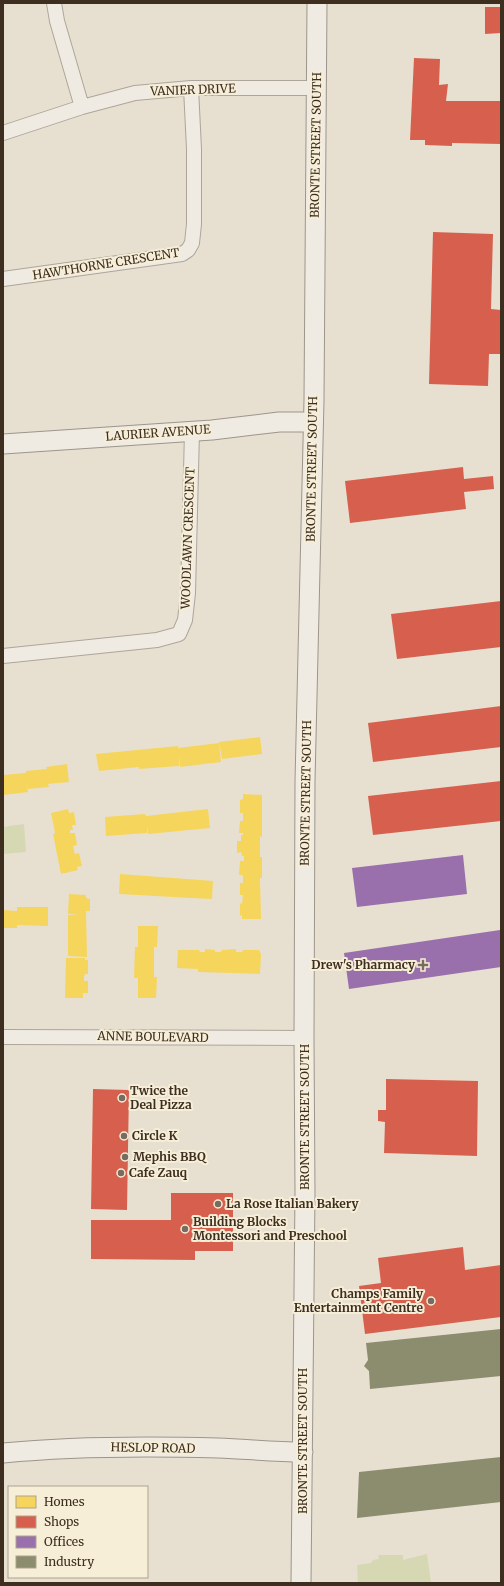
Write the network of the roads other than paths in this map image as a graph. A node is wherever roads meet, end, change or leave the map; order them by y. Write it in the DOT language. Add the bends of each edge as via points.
graph roads {
  1 [pos="54,3"];
  2 [pos="317,3"];
  3 [pos="191,88"];
  4 [pos="316,88"];
  5 [pos="82,107"];
  6 [pos="3,133"];
  7 [pos="3,279"];
  8 [pos="313,422"];
  9 [pos="192,431"];
  10 [pos="3,444"];
  11 [pos="3,656"];
  12 [pos="3,1037"];
  13 [pos="304,1038"];
  14 [pos="303,1452"];
  15 [pos="3,1453"];
  16 [pos="301,1583"];
  1 -- 5 [label="street"];
  2 -- 4 [label="main road, BRONTE STREET SOUTH"];
  3 -- 4 [label="street, VANIER DRIVE"];
  3 -- 5 [label="street, VANIER DRIVE" via="135,93"];
  3 -- 7 [label="street, HAWTHORNE CRESCENT" via="194,224 192,243 188,250 182,254"];
  4 -- 8 [label="main road, BRONTE STREET SOUTH"];
  5 -- 6 [label="street, VANIER DRIVE"];
  8 -- 9 [label="main road, LAURIER AVENUE" via="279,422"];
  8 -- 13 [label="main road, BRONTE STREET SOUTH" via="305,782"];
  9 -- 10 [label="main road, LAURIER AVENUE"];
  9 -- 11 [label="street, WOODLAWN CRESCENT" via="188,594 185,620 179,634 157,640"];
  12 -- 13 [label="street, ANNE BOULEVARD"];
  13 -- 14 [label="main road, BRONTE STREET SOUTH" via="306,1139"];
  14 -- 15 [label="main road, HESLOP ROAD" via="111,1447 48,1448"];
  14 -- 16 [label="main road, BRONTE STREET SOUTH"];
}
